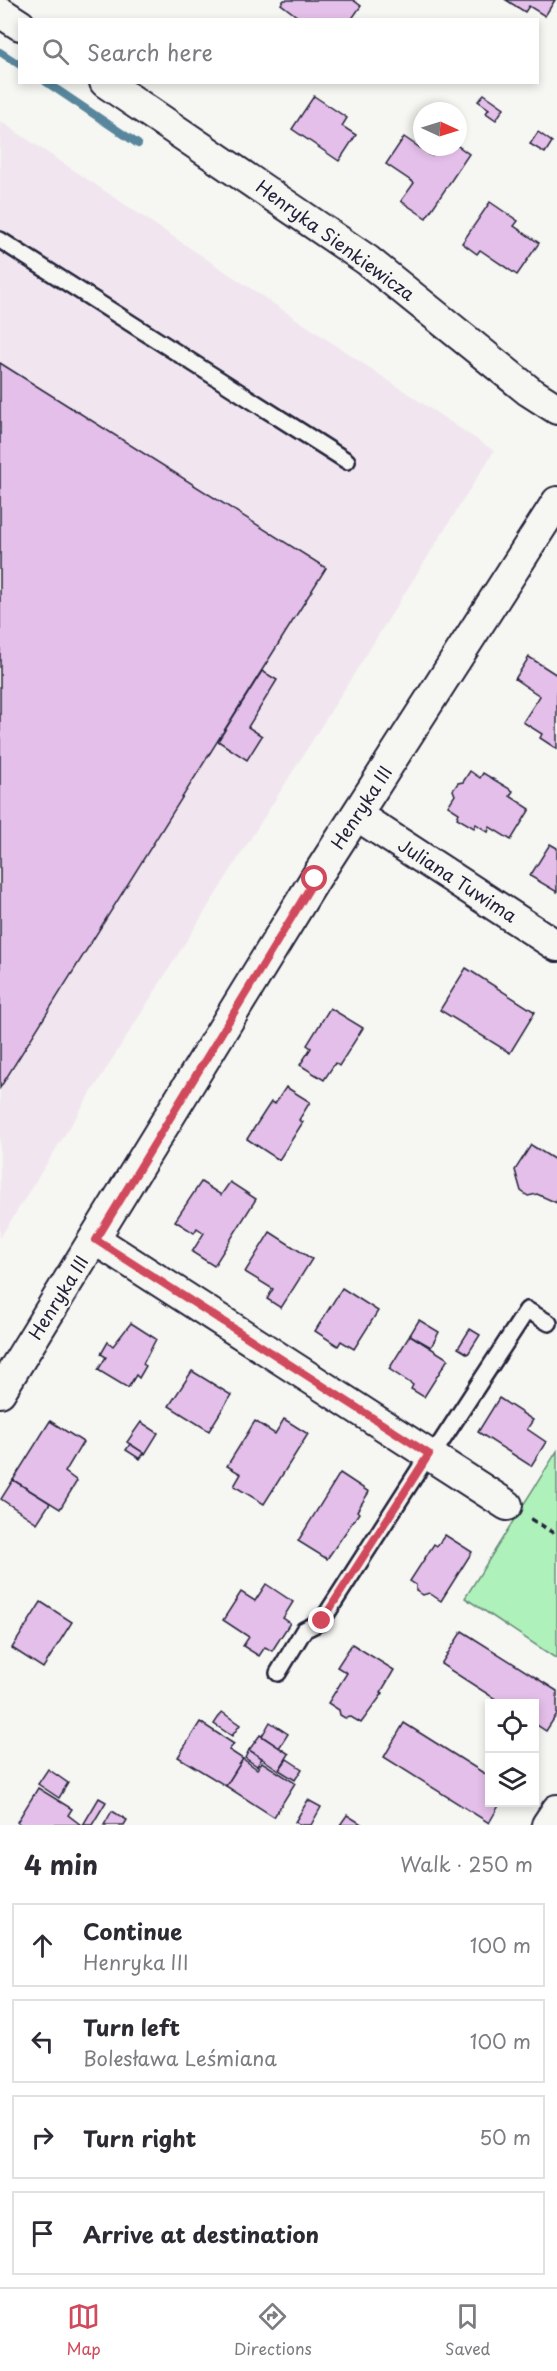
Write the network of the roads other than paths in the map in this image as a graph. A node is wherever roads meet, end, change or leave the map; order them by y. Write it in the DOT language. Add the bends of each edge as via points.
graph roads {
  1 [pos="0,12"];
  2 [pos="18,24"];
  3 [pos="108,84"];
  4 [pos="0,240"];
  5 [pos="557,409"];
  6 [pos="347,461"];
  7 [pos="557,502"];
  8 [pos="358,816"];
  9 [pos="557,946"];
  10 [pos="96,1240"];
  11 [pos="549,1323"];
  12 [pos="0,1392"];
  13 [pos="430,1455"];
  14 [pos="507,1505"];
  15 [pos="278,1673"];
  16 [pos="557,1810"];
  17 [pos="547,1825"];
  1 -- 2 [label="street"];
  3 -- 5 [label="street, Henryka Sienkiewicza" via="367,260 529,391"];
  4 -- 6 [label="lane"];
  7 -- 8 [label="street, Henryka III"];
  8 -- 9 [label="street, Juliana Tuwima"];
  8 -- 10 [label="street, Henryka III" via="315,879"];
  10 -- 12 [label="street, Henryka III"];
  10 -- 13 [label="street"];
  11 -- 13 [label="lane" via="527,1310"];
  13 -- 14 [label="street"];
  13 -- 15 [label="lane" via="322,1621 304,1630"];
  16 -- 17 [label="street"];
}
